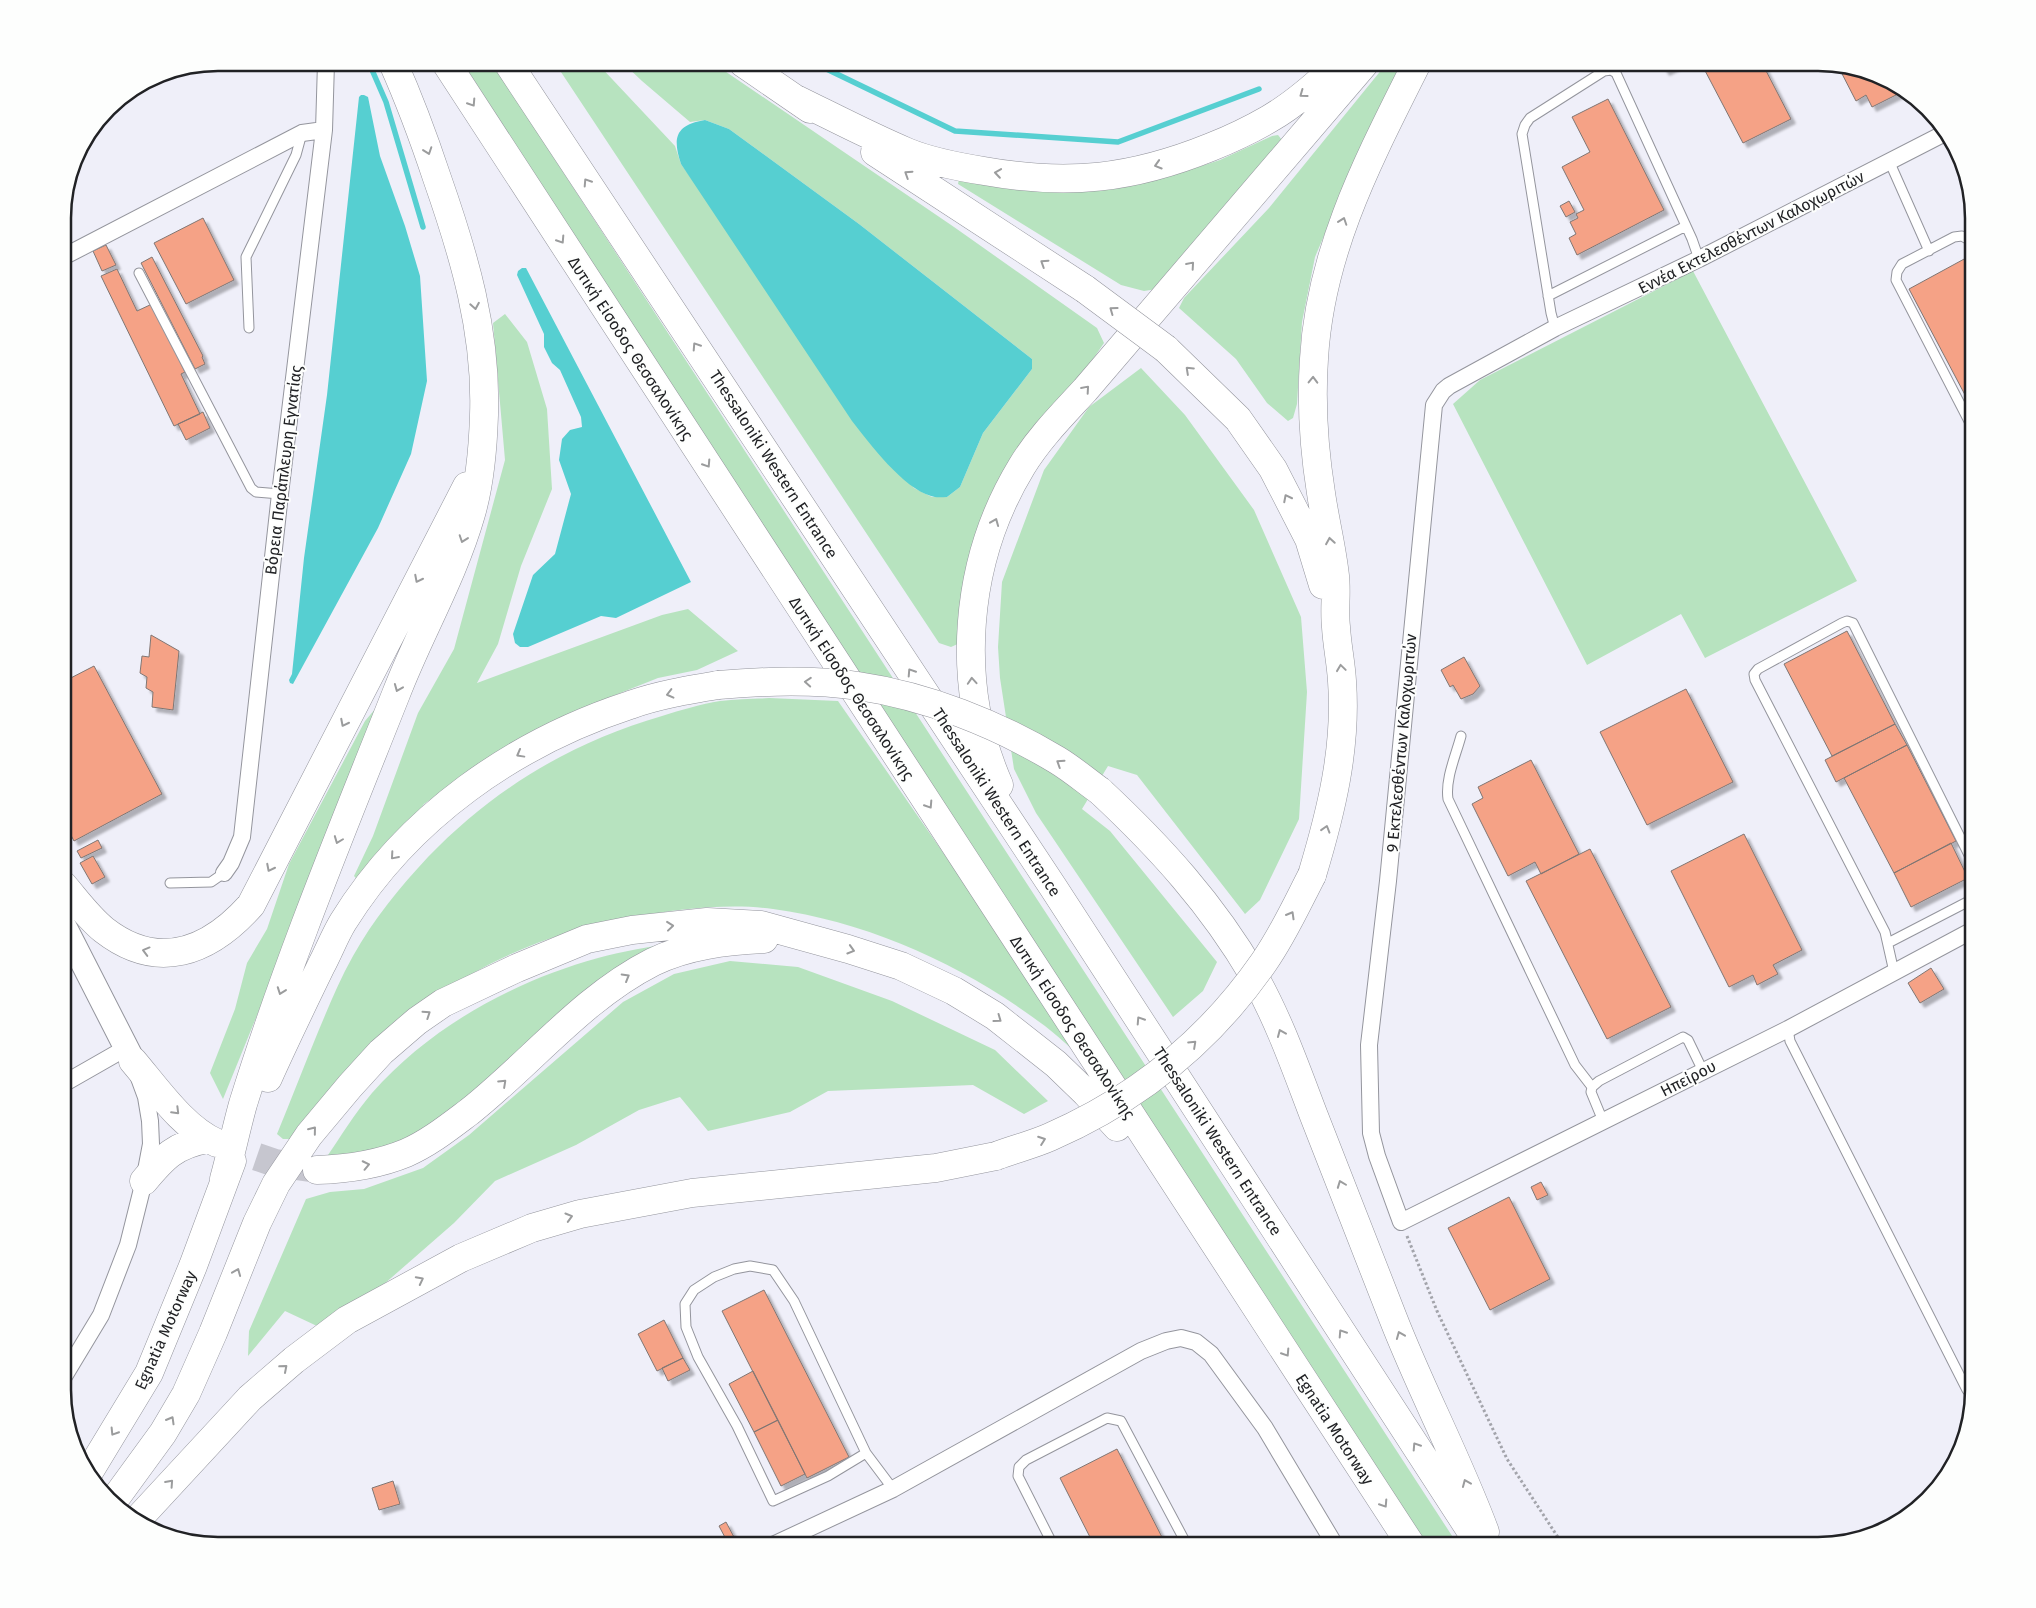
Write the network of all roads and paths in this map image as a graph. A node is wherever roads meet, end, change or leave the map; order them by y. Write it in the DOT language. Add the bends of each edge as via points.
graph roads {
  1 [pos="1330,71"];
  2 [pos="1357,71"];
  3 [pos="1413,71"];
  4 [pos="1604,71"];
  5 [pos="1613,71"];
  6 [pos="326,72"];
  7 [pos="397,72"];
  8 [pos="452,72"];
  9 [pos="514,72"];
  10 [pos="757,72"];
  11 [pos="794,98"];
  12 [pos="324,130"];
  13 [pos="302,133"];
  14 [pos="1940,136"];
  15 [pos="1890,163"];
  16 [pos="1686,226"];
  17 [pos="1965,238"];
  18 [pos="1929,251"];
  19 [pos="72,252"];
  20 [pos="1699,259"];
  21 [pos="140,273"];
  22 [pos="1548,296"];
  23 [pos="249,328"];
  24 [pos="1555,328"];
  25 [pos="1965,412"];
  26 [pos="481,458"];
  27 [pos="280,494"];
  28 [pos="1335,625"];
  29 [pos="1461,736"];
  30 [pos="1965,845"];
  31 [pos="224,873"];
  32 [pos="170,883"];
  33 [pos="1054,887"];
  34 [pos="72,896"];
  35 [pos="1965,904"];
  36 [pos="1965,935"];
  37 [pos="804,937"];
  38 [pos="72,942"];
  39 [pos="1888,943"];
  40 [pos="1894,972"];
  41 [pos="1788,1028"];
  42 [pos="129,1055"];
  43 [pos="1704,1071"];
  44 [pos="72,1080"];
  45 [pos="1592,1087"];
  46 [pos="1603,1121"];
  47 [pos="317,1170"];
  48 [pos="224,1179"];
  49 [pos="144,1181"];
  50 [pos="1401,1222"];
  51 [pos="1259,1312"];
  52 [pos="72,1363"];
  53 [pos="1965,1386"];
  54 [pos="866,1452"];
  55 [pos="93,1466"];
  56 [pos="893,1489"];
  57 [pos="117,1496"];
  58 [pos="142,1515"];
  59 [pos="792,1537"];
  60 [pos="1048,1537"];
  61 [pos="1182,1537"];
  62 [pos="1330,1537"];
  63 [pos="1405,1537"];
  64 [pos="1474,1537"];
  65 [pos="1486,1537"];
  66 [pos="1557,1537"];
  1 -- 11 [label="highway, one-way" via="1270,119 1186,157 1112,176 1057,179 959,167 908,152"];
  33 -- 2 [label="highway, one-way" via="1001,790 988,760 977,715 970,647 980,570 989,536 1003,501 1043,436"];
  28 -- 3 [label="highway, one-way" via="1336,578 1312,418 1318,322 1335,244 1349,205"];
  4 -- 22 [label="lane" via="1530,118 1522,134"];
  5 -- 16 [label="lane"];
  6 -- 12 [label="street, Βόρεια Παράπλευρη Εγνατίας"];
  7 -- 26 [label="highway, one-way" via="457,233 471,286 482,351 484,413"];
  8 -- 51 [label="highway, Δυτική Είσοδος Θεσσαλονίκης, one-way"];
  33 -- 9 [label="highway, Thessaloniki Western Entrance, one-way"];
  10 -- 11 [label="highway"];
  28 -- 11 [label="highway, one-way, bridge" via="1309,539 1273,469 1238,420 1166,348 1085,289"];
  12 -- 13 [label="street"];
  12 -- 27 [label="street, Βόρεια Παράπλευρη Εγνατίας"];
  13 -- 19 [label="street"];
  13 -- 23 [label="lane" via="296,156 246,257"];
  14 -- 15 [label="street, Εννέα Εκτελεσθέντων Καλοχωριτών"];
  15 -- 18 [label="lane"];
  15 -- 20 [label="street, Εννέα Εκτελεσθέντων Καλοχωριτών"];
  16 -- 20 [label="lane"];
  16 -- 22 [label="lane"];
  17 -- 18 [label="lane" via="1954,237"];
  18 -- 25 [label="lane" via="1902,264 1896,280"];
  20 -- 24 [label="street, Εννέα Εκτελεσθέντων Καλοχωριτών"];
  21 -- 27 [label="lane" via="251,488 256,492"];
  22 -- 24 [label="lane"];
  24 -- 50 [label="street, 9 Εκτελεσθέντων Καλοχωριτών" via="1449,386 1438,397 1432,413 1389,871 1369,1045 1371,1133"];
  26 -- 34 [label="highway, one-way" via="251,905 234,923 197,947 160,954 144,951 104,930"];
  26 -- 48 [label="highway, one-way" via="472,512 455,562 400,682 280,993 242,1107"];
  27 -- 31 [label="street, Βόρεια Παράπλευρη Εγνατίας" via="242,837"];
  58 -- 28 [label="highway, one-way, bridge" via="250,1398 294,1360 346,1320 460,1258 532,1228 580,1214 692,1193 928,1169 996,1156 1048,1138 1134,1093 1217,1021 1264,962 1312,875 1330,817 1339,765 1342,681"];
  29 -- 45 [label="lane" via="1448,782 1448,798 1574,1066"];
  30 -- 39 [label="lane" via="1853,623 1842,623 1758,668 1754,680"];
  31 -- 32 [label="lane" via="211,882"];
  64 -- 33 [label="highway, Thessaloniki Western Entrance, one-way"];
  35 -- 39 [label="lane"];
  36 -- 40 [label="street, Ηπείρου"];
  47 -- 37 [label="highway, one-way" via="347,1169 380,1162 407,1153 445,1131 492,1094 613,985 654,962 687,949 720,943"];
  37 -- 51 [label="highway, one-way" via="901,966 954,991 995,1016 1056,1064 1117,1127 1198,1241"];
  57 -- 37 [label="highway, one-way" via="163,1433 186,1394 276,1184 309,1134 350,1086 381,1052 417,1021 476,986 587,939 632,930 707,922 761,925"];
  38 -- 42 [label="street"];
  39 -- 40 [label="lane"];
  40 -- 41 [label="street, Ηπείρου"];
  41 -- 43 [label="street, Ηπείρου"];
  41 -- 53 [label="lane" via="1790,1041"];
  42 -- 44 [label="street"];
  42 -- 49 [label="street" via="146,1097 150,1120 151,1144"];
  42 -- 49 [label="highway, one-way" via="169,1104 212,1141 189,1142 175,1149"];
  43 -- 45 [label="lane" via="1688,1040 1682,1038"];
  43 -- 46 [label="street, Ηπείρου"];
  45 -- 46 [label="lane"];
  46 -- 50 [label="street, Ηπείρου"];
  48 -- 55 [label="highway, Egnatia Motorway, one-way" via="149,1373"];
  65 -- 48 [label="highway, one-way, bridge" via="1456,1460 1400,1338 1280,1029 1224,928 1168,858 1100,791 1018,738 973,718 915,699 858,686 801,681 718,685 631,704 583,722 498,766 458,794 425,823 372,882 343,922 289,1032"];
  49 -- 52 [label="street" via="128,1244 102,1315"];
  50 -- 66 [label="path" via="1437,1311 1507,1458"];
  51 -- 63 [label="highway, Egnatia Motorway, one-way"];
  54 -- 54 [label="lane" via="828,1476 773,1501 698,1357 686,1327 686,1304 694,1290 734,1269 750,1266 773,1270 794,1301"];
  54 -- 56 [label="lane"];
  56 -- 59 [label="street"];
  56 -- 62 [label="street" via="1141,1351 1181,1338 1196,1342 1211,1354 1265,1428"];
  60 -- 61 [label="lane" via="1018,1476 1019,1467 1026,1460 1083,1430 1107,1418 1114,1418 1121,1421"];
}
